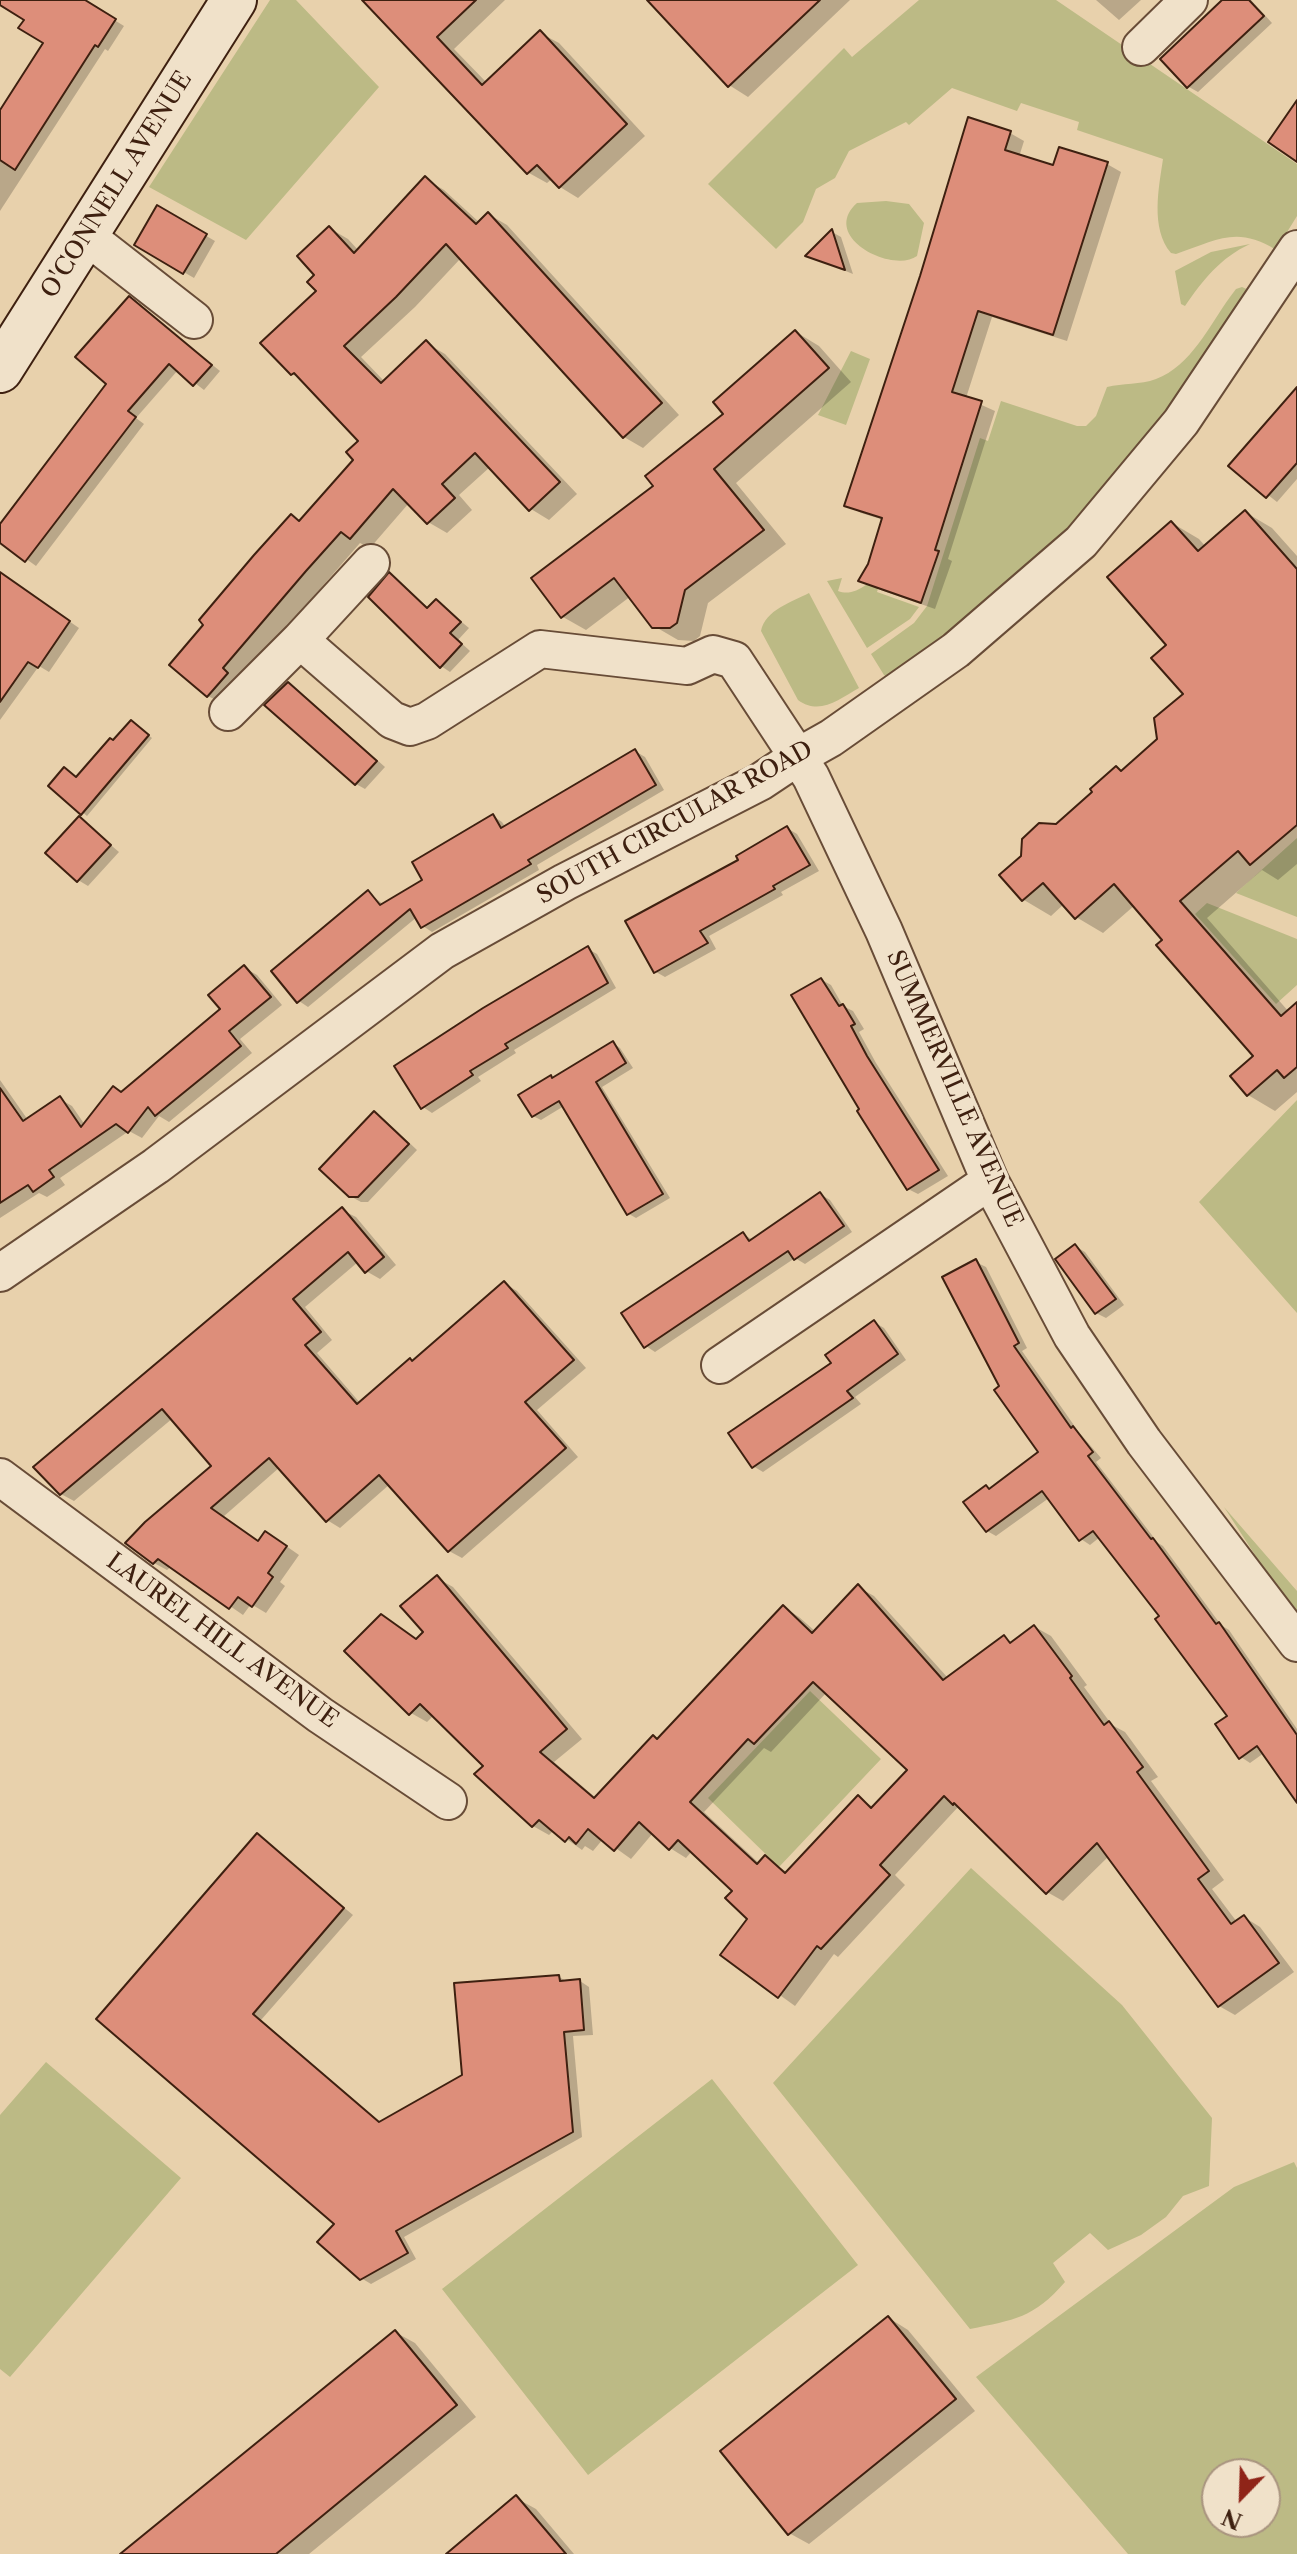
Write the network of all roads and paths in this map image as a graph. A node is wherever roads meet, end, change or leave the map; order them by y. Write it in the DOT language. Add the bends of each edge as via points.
graph roads {
  1 [pos="234,0"];
  2 [pos="1189,0"];
  3 [pos="1141,47"];
  4 [pos="85,235"];
  5 [pos="1297,249"];
  6 [pos="194,320"];
  7 [pos="0,370"];
  8 [pos="371,563"];
  9 [pos="300,640"];
  10 [pos="228,712"];
  11 [pos="799,756"];
  12 [pos="990,1181"];
  13 [pos="0,1273"];
  14 [pos="720,1365"];
  15 [pos="0,1477"];
  16 [pos="1297,1643"];
  17 [pos="448,1801"];
  1 -- 4 [label="main road, O'CONNELL AVENUE"];
  2 -- 3 [label="street"];
  4 -- 6 [label="street"];
  4 -- 7 [label="main road, O'CONNELL AVENUE"];
  5 -- 11 [label="street, SOUTH CIRCULAR ROAD" via="1181,422 1081,542 956,650"];
  8 -- 9 [label="street"];
  9 -- 10 [label="street"];
  9 -- 11 [label="street, SUMMERVILLE AVENUE" via="392,720 410,727 540,649 687,666 713,654 734,660"];
  11 -- 12 [label="street, SUMMERVILLE AVENUE" via="884,931"];
  11 -- 13 [label="street, SOUTH CIRCULAR ROAD" via="746,790 442,951 156,1166"];
  12 -- 14 [label="street"];
  12 -- 16 [label="street, SUMMERVILLE AVENUE" via="1072,1336 1144,1442"];
  15 -- 17 [label="street, LAUREL HILL AVENUE" via="320,1715"];
}
